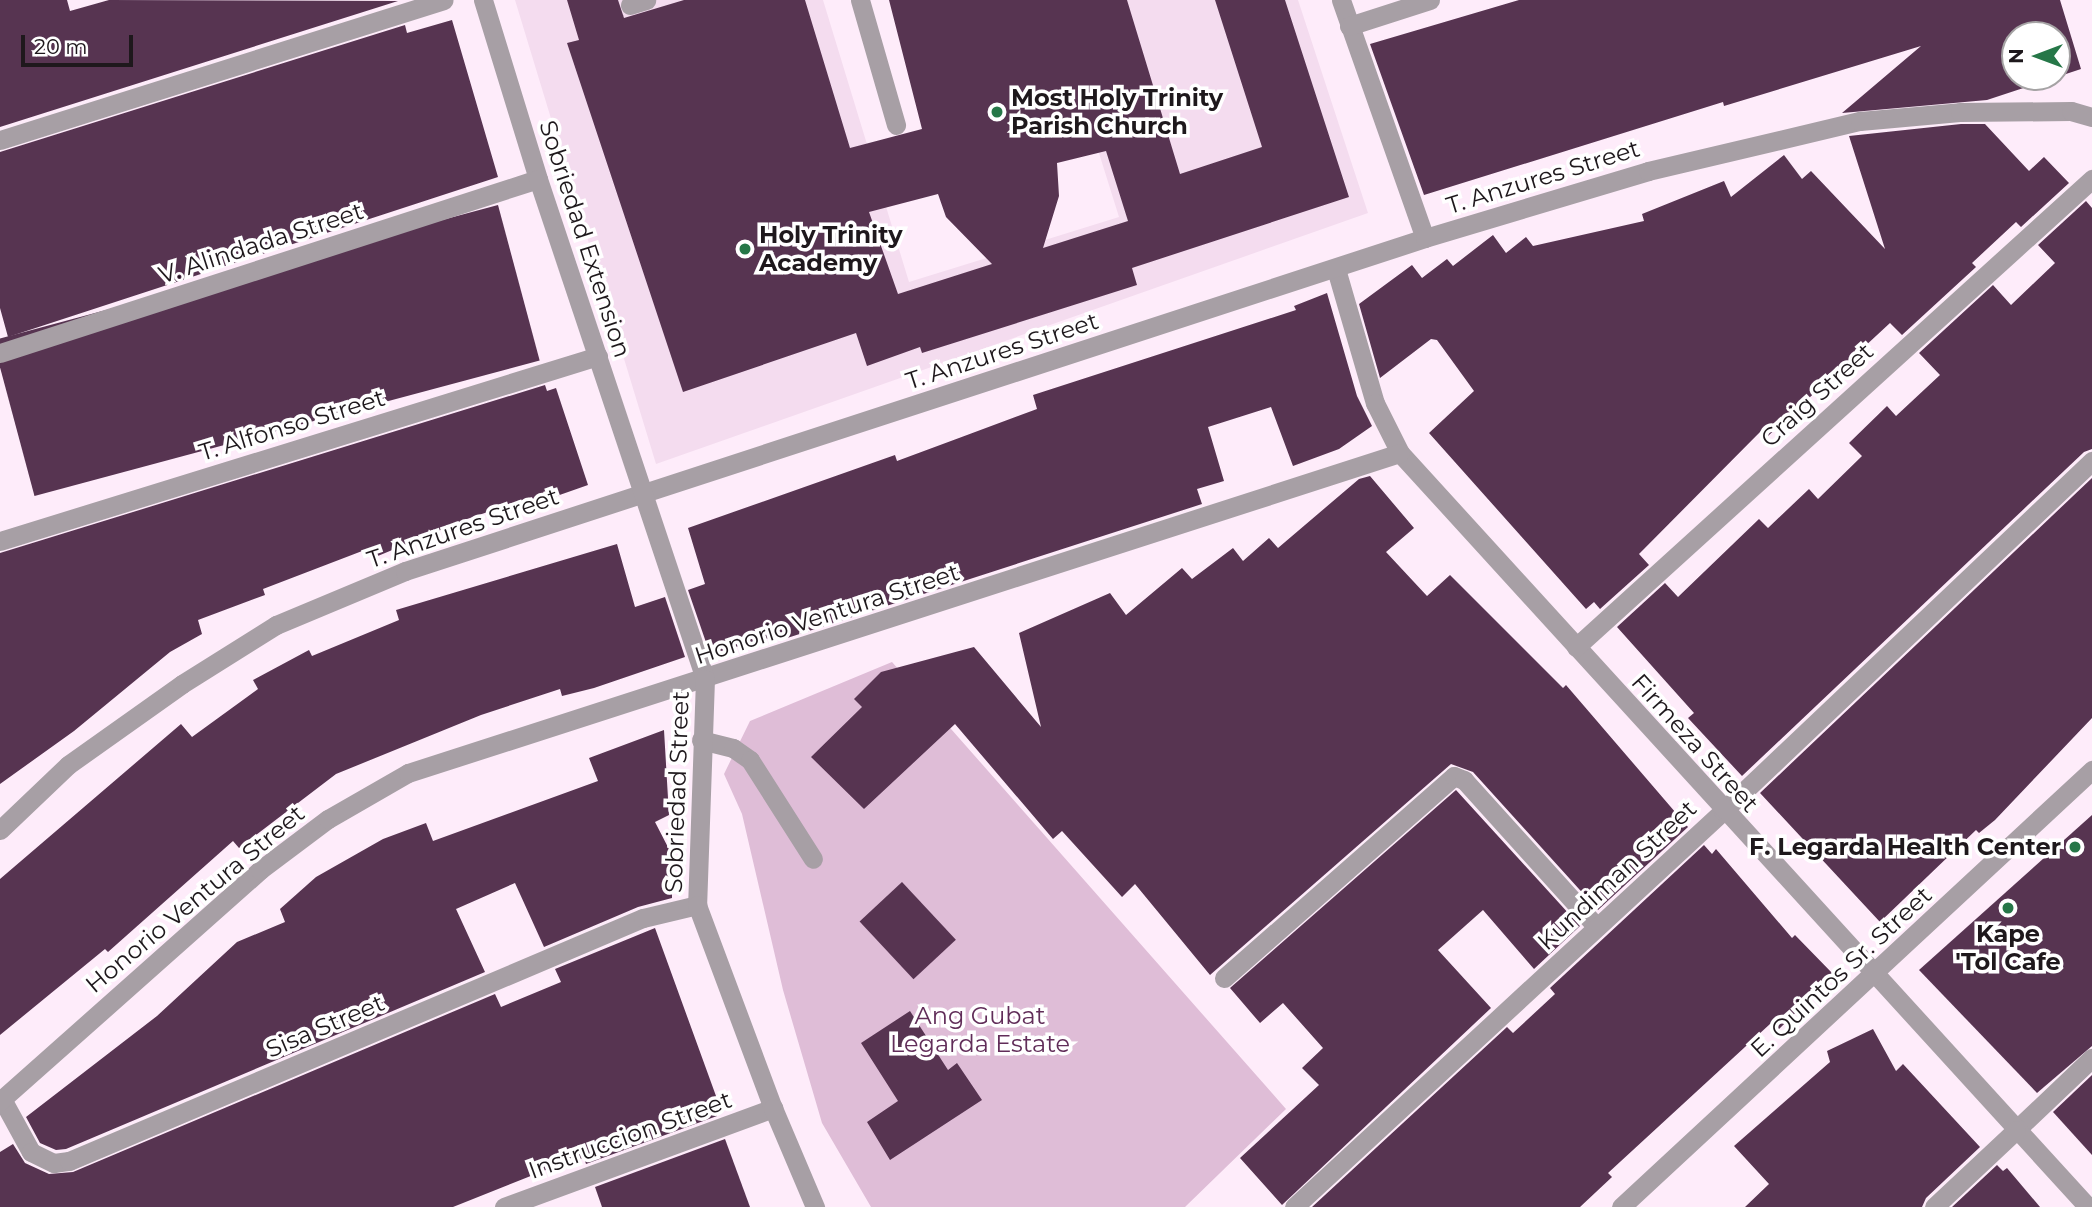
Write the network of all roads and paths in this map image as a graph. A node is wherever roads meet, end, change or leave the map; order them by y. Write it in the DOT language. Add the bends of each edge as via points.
graph roads {
  1 [pos="443,0"];
  2 [pos="483,0"];
  3 [pos="860,0"];
  4 [pos="1340,0"];
  5 [pos="1430,0"];
  6 [pos="1349,26"];
  7 [pos="2092,117"];
  8 [pos="897,125"];
  9 [pos="0,139"];
  10 [pos="538,179"];
  11 [pos="2092,179"];
  12 [pos="1425,238"];
  13 [pos="1336,269"];
  14 [pos="0,354"];
  15 [pos="598,356"];
  16 [pos="1400,453"];
  17 [pos="2092,461"];
  18 [pos="642,493"];
  19 [pos="0,541"];
  20 [pos="1576,647"];
  21 [pos="705,679"];
  22 [pos="701,740"];
  23 [pos="2092,770"];
  24 [pos="1723,811"];
  25 [pos="0,831"];
  26 [pos="813,859"];
  27 [pos="697,905"];
  28 [pos="1597,927"];
  29 [pos="1878,973"];
  30 [pos="1224,978"];
  31 [pos="2092,1058"];
  32 [pos="1,1100"];
  33 [pos="773,1108"];
  34 [pos="2016,1130"];
  35 [pos="504,1207"];
  36 [pos="815,1207"];
  37 [pos="1294,1207"];
  38 [pos="1621,1207"];
  39 [pos="1934,1207"];
  40 [pos="2088,1207"];
  1 -- 9 [label="street"];
  2 -- 10 [label="street, Sobriedad Extension"];
  3 -- 8 [label="street"];
  4 -- 6 [label="street"];
  5 -- 6 [label="street"];
  6 -- 12 [label="street"];
  7 -- 12 [label="street, T. Anzures Street" via="2071,111 1974,112 1860,121 1648,171"];
  10 -- 14 [label="street, V. Alindada Street"];
  10 -- 15 [label="street, Sobriedad Extension"];
  11 -- 20 [label="street, Craig Street"];
  12 -- 13 [label="street, T. Anzures Street"];
  13 -- 16 [label="street, Firmeza Street" via="1375,403"];
  13 -- 18 [label="street, T. Anzures Street"];
  15 -- 18 [label="street, Sobriedad Extension"];
  15 -- 19 [label="street, T. Alfonso Street"];
  16 -- 20 [label="street, Firmeza Street"];
  16 -- 21 [label="street, Honorio Ventura Street"];
  17 -- 24 [label="street, Kundiman Street"];
  18 -- 21 [label="street, Sobriedad Street"];
  18 -- 25 [label="street, T. Anzures Street" via="405,572 276,625 182,684 68,765"];
  20 -- 24 [label="street, Firmeza Street"];
  21 -- 22 [label="street, Sobriedad Street"];
  21 -- 32 [label="street, Honorio Ventura Street" via="408,773 328,819 251,878"];
  22 -- 26 [label="street" via="733,748 750,760"];
  22 -- 27 [label="street, Sobriedad Street"];
  23 -- 29 [label="street, E. Quintos Sr. Street"];
  24 -- 28 [label="street, Kundiman Street"];
  24 -- 29 [label="street, Firmeza Street"];
  27 -- 32 [label="street, Sisa Street" via="643,918 69,1161 54,1163 31,1152"];
  27 -- 33 [label="street, Sobriedad Street"];
  28 -- 30 [label="street" via="1464,780 1454,776"];
  28 -- 37 [label="street, Kundiman Street"];
  29 -- 34 [label="street, Firmeza Street"];
  29 -- 38 [label="street, E. Quintos Sr. Street"];
  31 -- 34 [label="street"];
  33 -- 35 [label="street, Instruccion Street"];
  33 -- 36 [label="street, Sobriedad Street"];
  34 -- 39 [label="street"];
  34 -- 40 [label="street, Firmeza Street"];
}
